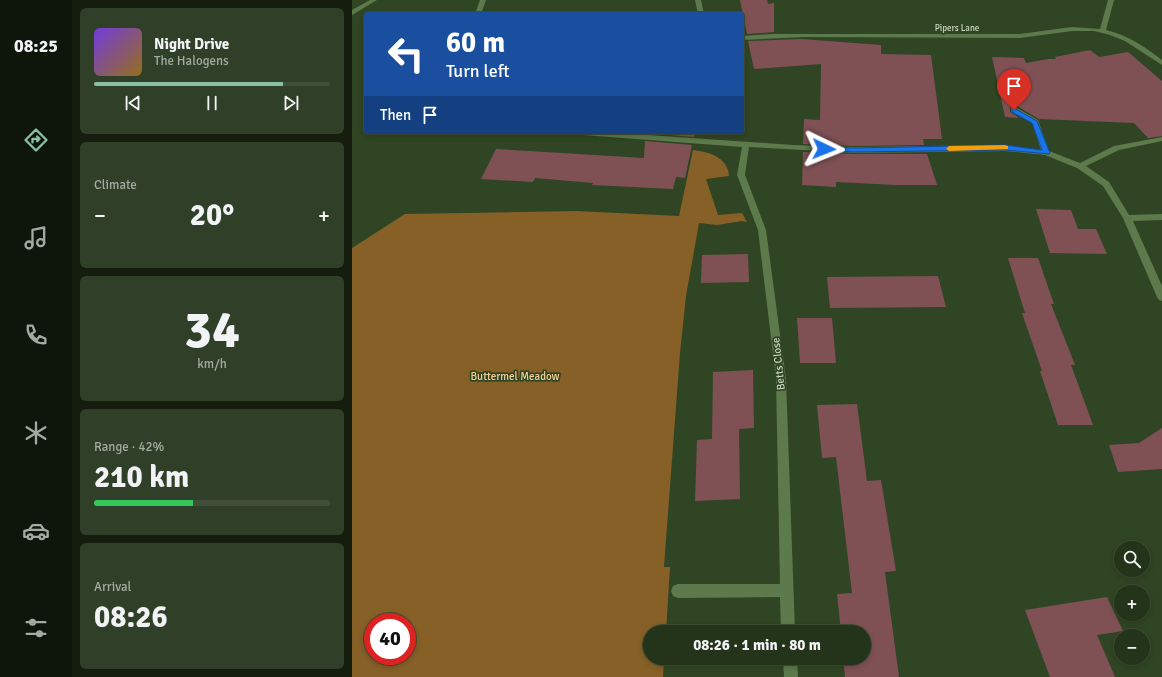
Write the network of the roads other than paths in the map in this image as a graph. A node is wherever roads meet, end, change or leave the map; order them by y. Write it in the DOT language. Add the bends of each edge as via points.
graph roads {
  1 [pos="374,0"];
  2 [pos="483,0"];
  3 [pos="698,0"];
  4 [pos="1110,0"];
  5 [pos="479,12"];
  6 [pos="701,12"];
  7 [pos="352,13"];
  8 [pos="1104,31"];
  9 [pos="744,38"];
  10 [pos="1162,63"];
  11 [pos="1014,110"];
  12 [pos="599,134"];
  13 [pos="1162,139"];
  14 [pos="746,144"];
  15 [pos="1046,153"];
  16 [pos="1080,166"];
  17 [pos="1162,217"];
  18 [pos="1128,218"];
  19 [pos="1162,297"];
  20 [pos="786,590"];
  21 [pos="678,591"];
  22 [pos="788,625"];
  23 [pos="790,665"];
  24 [pos="791,677"];
  1 -- 7 [label="street"];
  2 -- 5 [label="street"];
  3 -- 6 [label="street"];
  4 -- 8 [label="street"];
  8 -- 9 [label="street, Pipers Lane" via="1081,28 1020,36 774,35"];
  8 -- 10 [label="street, Pipers Lane" via="1132,41"];
  11 -- 15 [label="street" via="1035,122"];
  12 -- 14 [label="street"];
  13 -- 16 [label="street" via="1117,148"];
  14 -- 15 [label="street" via="855,150 1005,148"];
  14 -- 20 [label="street, Betts Close" via="741,175 762,230 781,379"];
  15 -- 16 [label="street"];
  16 -- 18 [label="street" via="1106,184"];
  17 -- 18 [label="street"];
  18 -- 19 [label="street"];
  20 -- 21 [label="street"];
  20 -- 22 [label="street, Betts Close"];
  23 -- 24 [label="street"];
}
